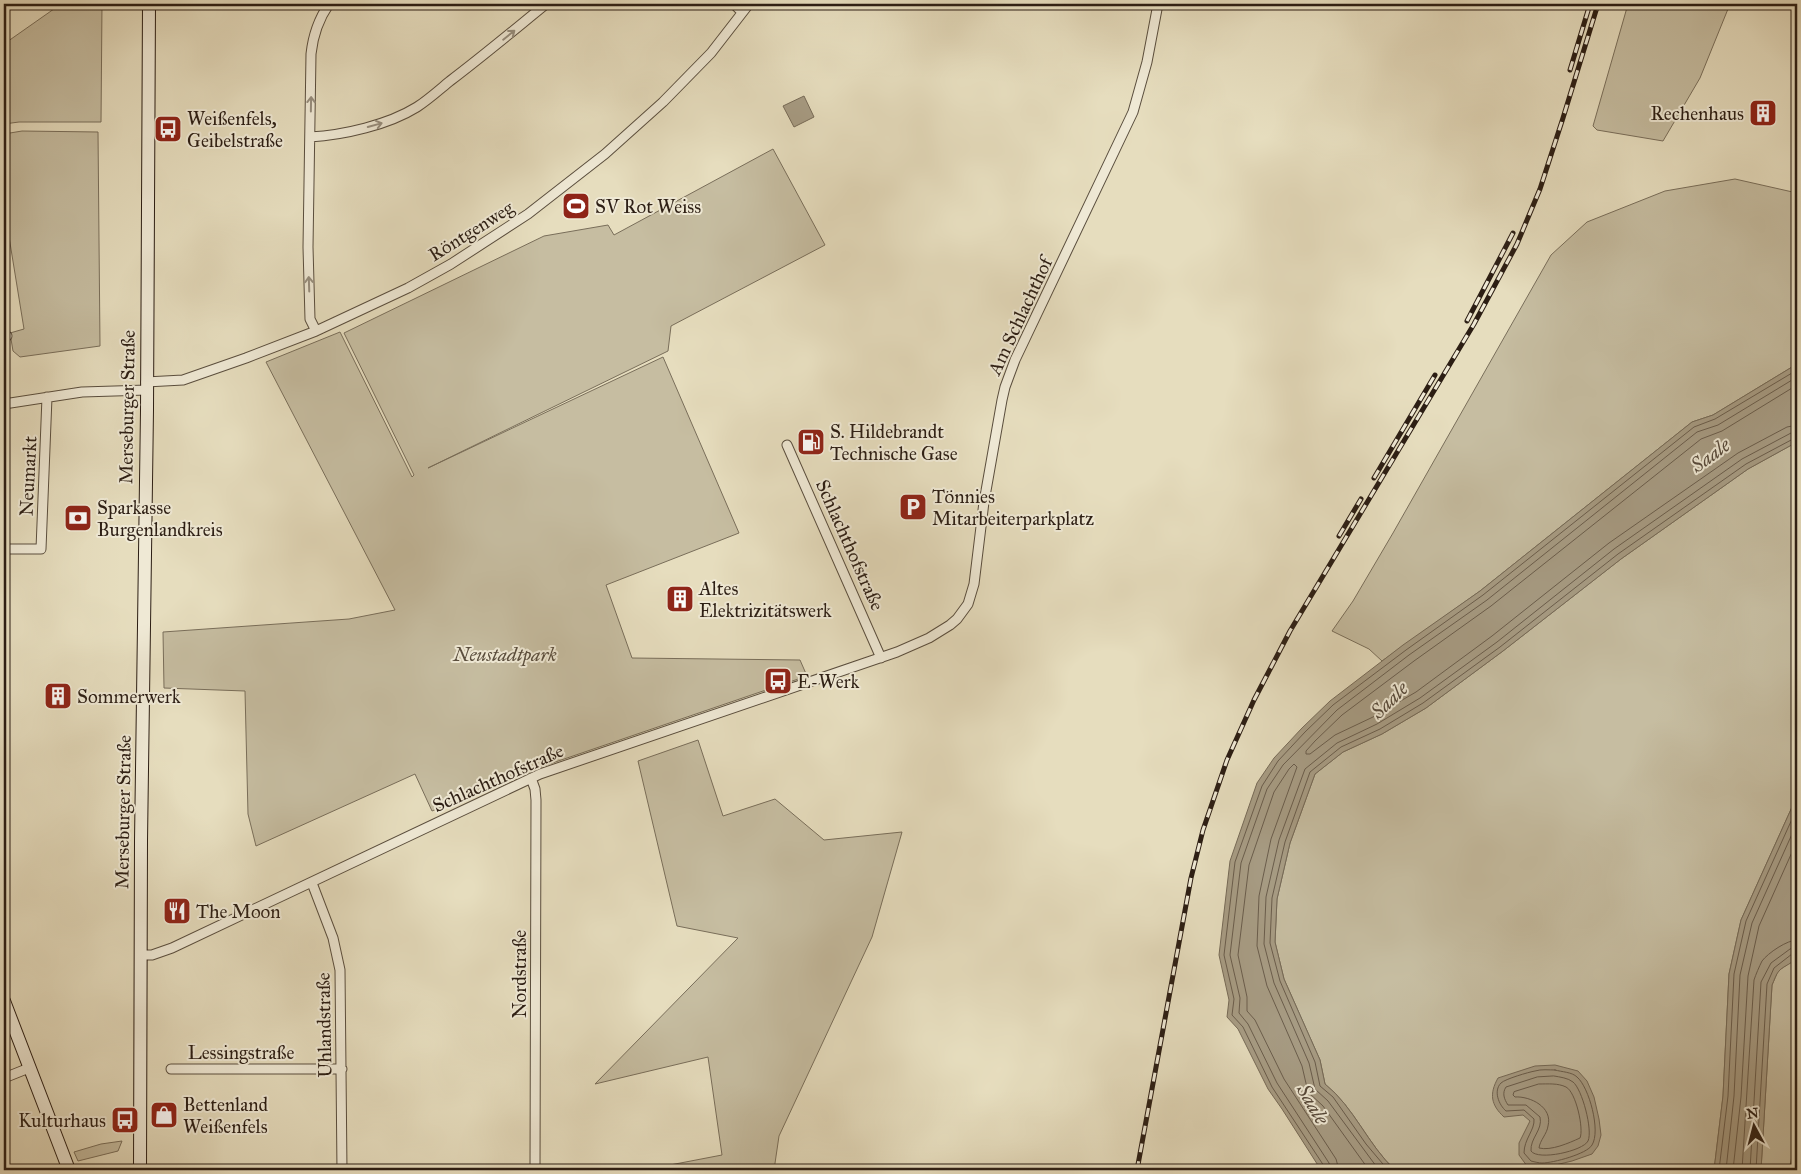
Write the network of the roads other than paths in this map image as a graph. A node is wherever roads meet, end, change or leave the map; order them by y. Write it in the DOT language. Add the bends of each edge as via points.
graph roads {
  1 [pos="149,4"];
  2 [pos="329,4"];
  3 [pos="546,4"];
  4 [pos="734,4"];
  5 [pos="748,4"];
  6 [pos="1158,4"];
  7 [pos="742,12"];
  8 [pos="310,137"];
  9 [pos="316,331"];
  10 [pos="147,386"];
  11 [pos="47,396"];
  12 [pos="4,404"];
  13 [pos="787,445"];
  14 [pos="4,548"];
  15 [pos="929,638"];
  16 [pos="881,658"];
  17 [pos="531,778"];
  18 [pos="312,883"];
  19 [pos="140,955"];
  20 [pos="4,1001"];
  21 [pos="29,1068"];
  22 [pos="171,1069"];
  23 [pos="342,1069"];
  24 [pos="4,1078"];
  25 [pos="69,1170"];
  26 [pos="140,1170"];
  27 [pos="342,1170"];
  28 [pos="534,1170"];
  1 -- 10 [label="main road, Merseburger Straße"];
  8 -- 2 [label="street, one-way" via="313,38 320,16"];
  8 -- 3 [label="street, one-way" via="371,126 416,107"];
  4 -- 7 [label="street"];
  5 -- 7 [label="street, Röntgenweg"];
  6 -- 15 [label="street, Am Schlachthof" via="1144,77 1133,112 1005,387 971,596 957,619"];
  7 -- 9 [label="street, Röntgenweg" via="711,53 662,102 606,154 528,214 408,288"];
  9 -- 8 [label="street, one-way" via="310,319"];
  9 -- 10 [label="street, Röntgenweg" via="183,380"];
  10 -- 11 [label="street, Röntgenweg"];
  10 -- 19 [label="main road, Merseburger Straße"];
  11 -- 12 [label="street, Röntgenweg"];
  11 -- 14 [label="street, Neumarkt" via="41,549"];
  13 -- 16 [label="street, Schlachthofstraße"];
  15 -- 16 [label="street, Schlachthofstraße"];
  16 -- 17 [label="street, Schlachthofstraße"];
  17 -- 18 [label="street, Schlachthofstraße"];
  17 -- 28 [label="street, Nordstraße" via="536,800"];
  18 -- 19 [label="street, Schlachthofstraße" via="172,948 152,955"];
  18 -- 23 [label="street, Uhlandstraße" via="334,938 340,970"];
  19 -- 26 [label="main road, Merseburger Straße"];
  20 -- 21 [label="main road"];
  21 -- 24 [label="street"];
  21 -- 25 [label="main road"];
  22 -- 23 [label="street, Lessingstraße"];
  23 -- 27 [label="street, Uhlandstraße"];
}
